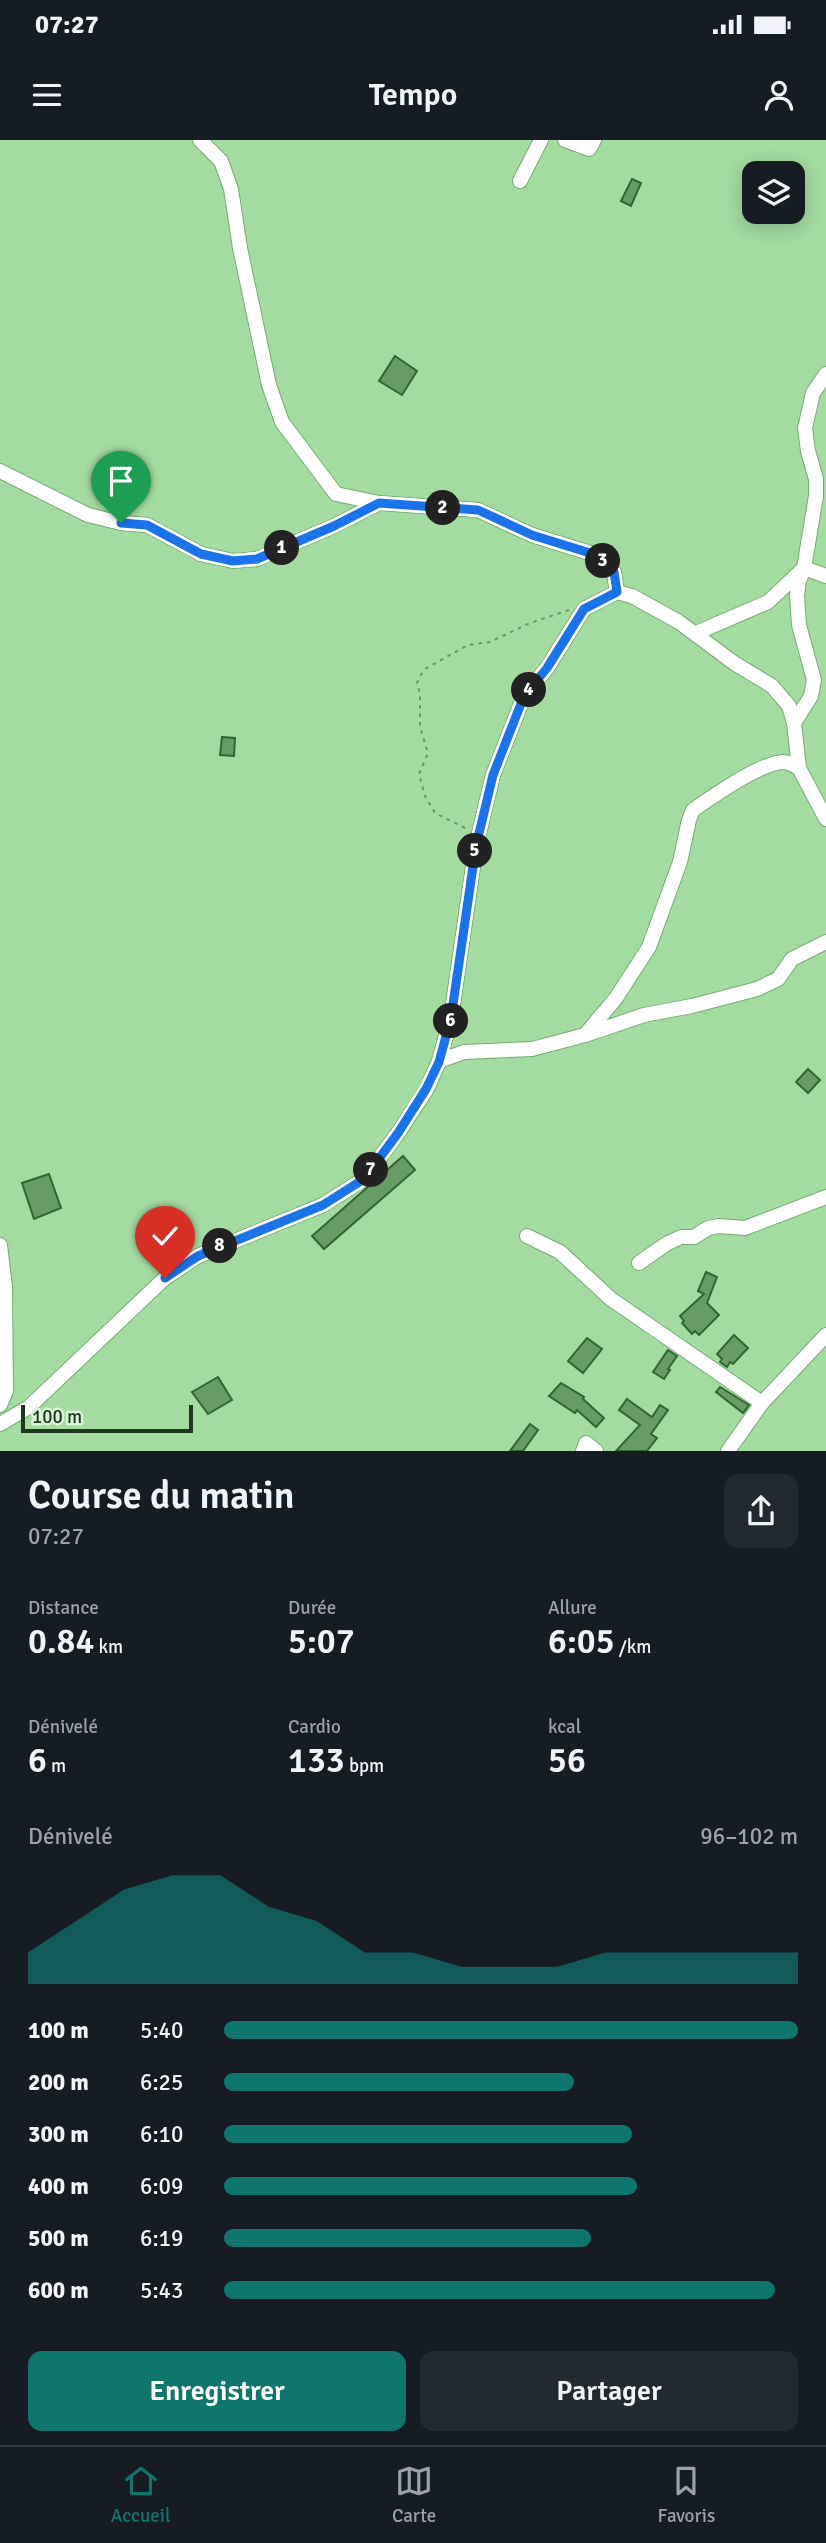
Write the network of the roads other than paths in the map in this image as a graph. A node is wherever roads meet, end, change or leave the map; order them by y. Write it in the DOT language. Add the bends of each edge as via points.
graph roads {
  1 [pos="200,140"];
  2 [pos="541,140"];
  3 [pos="565,140"];
  4 [pos="594,140"];
  5 [pos="520,181"];
  6 [pos="826,374"];
  7 [pos="0,471"];
  8 [pos="821,495"];
  9 [pos="379,503"];
  10 [pos="804,568"];
  11 [pos="826,576"];
  12 [pos="617,592"];
  13 [pos="696,633"];
  14 [pos="794,723"];
  15 [pos="799,768"];
  16 [pos="826,819"];
  17 [pos="826,942"];
  18 [pos="585,1035"];
  19 [pos="439,1062"];
  20 [pos="826,1197"];
  21 [pos="527,1236"];
  22 [pos="0,1245"];
  23 [pos="639,1263"];
  24 [pos="826,1335"];
  25 [pos="762,1403"];
  26 [pos="0,1405"];
  27 [pos="0,1424"];
  28 [pos="583,1451"];
  29 [pos="596,1451"];
  30 [pos="728,1451"];
  1 -- 9 [label="street" via="221,161 232,189 269,385 282,422 336,494"];
  2 -- 5 [label="street"];
  3 -- 4 [label="street" via="589,149"];
  6 -- 8 [label="street" via="813,393 805,428"];
  7 -- 9 [label="street" via="88,515 147,525 201,554 233,561 257,559"];
  8 -- 10 [label="street"];
  9 -- 12 [label="street" via="478,510 598,558 614,572"];
  10 -- 11 [label="street"];
  10 -- 13 [label="street" via="768,602"];
  10 -- 14 [label="street" via="797,595 799,625 814,680 811,696"];
  12 -- 13 [label="street"];
  12 -- 19 [label="street" via="584,609 524,696 493,775 476,846 451,1018"];
  13 -- 14 [label="street" via="772,686 789,706"];
  14 -- 15 [label="street"];
  15 -- 16 [label="street"];
  15 -- 18 [label="street" via="787,762 773,763 693,810 680,862 649,947"];
  17 -- 18 [label="street" via="792,959 778,979 757,989 644,1015"];
  18 -- 19 [label="street" via="532,1049 464,1052"];
  19 -- 27 [label="street" via="426,1089 364,1179 323,1205 198,1256 165,1278 29,1407"];
  20 -- 23 [label="street" via="745,1228 719,1226 694,1237 681,1237"];
  21 -- 25 [label="street" via="560,1252 611,1299"];
  22 -- 26 [label="street" via="6,1391"];
  24 -- 25 [label="street"];
  25 -- 30 [label="street"];
  28 -- 29 [label="street" via="586,1443"];
}
